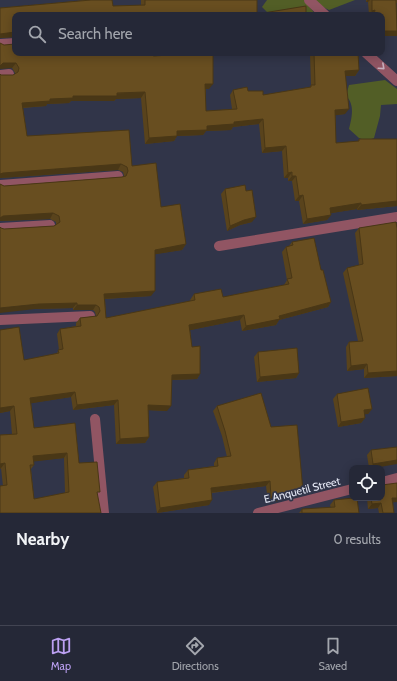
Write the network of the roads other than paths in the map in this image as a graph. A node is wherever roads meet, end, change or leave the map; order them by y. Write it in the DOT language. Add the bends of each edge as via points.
graph roads {
  1 [pos="309,0"];
  2 [pos="322,12"];
  3 [pos="12,43"];
  4 [pos="0,44"];
  5 [pos="369,56"];
  6 [pos="397,81"];
  7 [pos="118,176"];
  8 [pos="0,185"];
  9 [pos="397,217"];
  10 [pos="50,225"];
  11 [pos="0,228"];
  12 [pos="219,246"];
  13 [pos="90,316"];
  14 [pos="0,320"];
  15 [pos="95,419"];
  16 [pos="397,478"];
  17 [pos="385,481"];
  18 [pos="349,490"];
  19 [pos="104,513"];
  20 [pos="258,513"];
  1 -- 2 [label="street"];
  3 -- 4 [label="street"];
  5 -- 6 [label="street, one-way"];
  7 -- 8 [label="street"];
  9 -- 12 [label="street"];
  10 -- 11 [label="street"];
  13 -- 14 [label="street"];
  15 -- 19 [label="street"];
  16 -- 17 [label="street"];
  18 -- 20 [label="street, E.Anquetil Street"];
}
